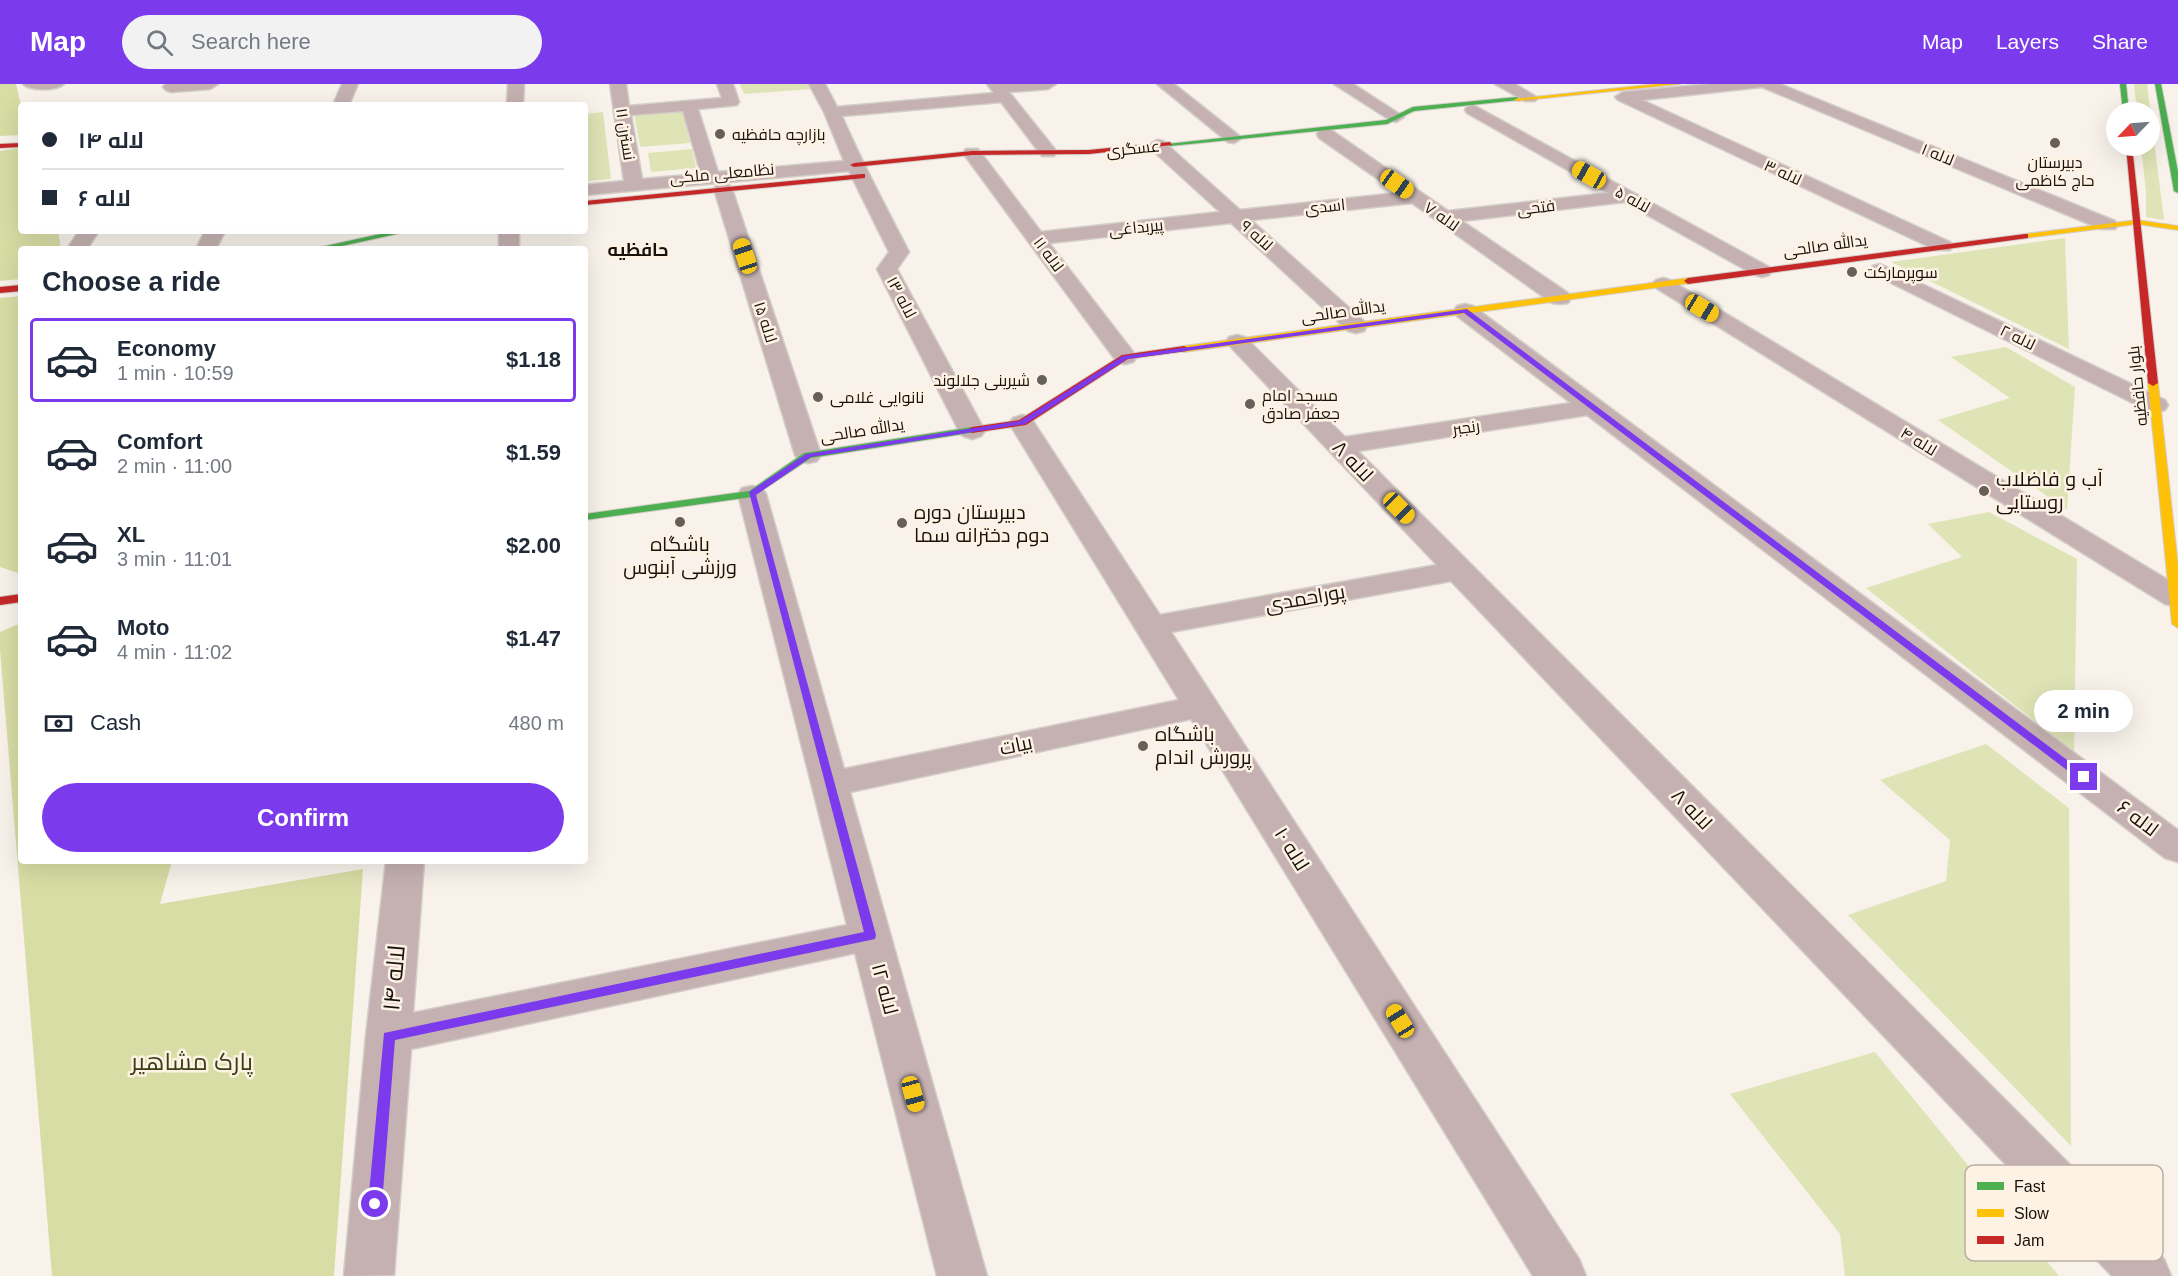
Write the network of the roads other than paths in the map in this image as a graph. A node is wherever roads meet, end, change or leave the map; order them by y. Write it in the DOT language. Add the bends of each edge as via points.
graph roads {
  1 [pos="56,84"];
  2 [pos="210,84"];
  3 [pos="350,84"];
  4 [pos="516,84"];
  5 [pos="618,84"];
  6 [pos="725,84"];
  7 [pos="817,84"];
  8 [pos="1048,84"];
  9 [pos="1165,84"];
  10 [pos="1342,84"];
  11 [pos="1503,84"];
  12 [pos="1677,84"];
  13 [pos="1756,84"];
  14 [pos="1767,84"];
  15 [pos="2123,84"];
  16 [pos="2158,84"];
  17 [pos="31,85"];
  18 [pos="169,89"];
  19 [pos="1000,90"];
  20 [pos="1618,90"];
  21 [pos="1530,98"];
  22 [pos="342,102"];
  23 [pos="515,102"];
  24 [pos="2125,102"];
  25 [pos="689,106"];
  26 [pos="1473,110"];
  27 [pos="623,111"];
  28 [pos="832,112"];
  29 [pos="1396,117"];
  30 [pos="1325,134"];
  31 [pos="1234,138"];
  32 [pos="18,144"];
  33 [pos="1157,145"];
  34 [pos="0,146"];
  35 [pos="1048,152"];
  36 [pos="972,153"];
  37 [pos="2130,156"];
  38 [pos="858,170"];
  39 [pos="717,184"];
  40 [pos="634,185"];
  41 [pos="671,188"];
  42 [pos="588,190"];
  43 [pos="2178,191"];
  44 [pos="1415,196"];
  45 [pos="1628,196"];
  46 [pos="588,202"];
  47 [pos="1236,216"];
  48 [pos="1444,217"];
  49 [pos="2137,222"];
  50 [pos="2108,225"];
  51 [pos="2178,228"];
  52 [pos="391,234"];
  53 [pos="1037,238"];
  54 [pos="331,246"];
  55 [pos="1943,246"];
  56 [pos="1762,270"];
  57 [pos="1880,270"];
  58 [pos="1663,284"];
  59 [pos="18,288"];
  60 [pos="0,290"];
  61 [pos="1560,298"];
  62 [pos="1465,311"];
  63 [pos="1356,326"];
  64 [pos="1237,342"];
  65 [pos="1125,357"];
  66 [pos="2156,405"];
  67 [pos="1593,408"];
  68 [pos="1022,423"];
  69 [pos="972,430"];
  70 [pos="1338,446"];
  71 [pos="808,455"];
  72 [pos="752,494"];
  73 [pos="588,517"];
  74 [pos="1460,570"];
  75 [pos="18,598"];
  76 [pos="2176,598"];
  77 [pos="0,601"];
  78 [pos="2178,624"];
  79 [pos="1151,626"];
  80 [pos="1202,706"];
  81 [pos="830,784"];
  82 [pos="2178,849"];
  83 [pos="405,864"];
  84 [pos="870,935"];
  85 [pos="388,1036"];
  86 [pos="2038,1165"];
  87 [pos="2131,1261"];
  88 [pos="369,1275"];
  89 [pos="962,1276"];
  90 [pos="1561,1276"];
  91 [pos="2146,1276"];
  1 -- 17 [label="street"];
  2 -- 18 [label="street"];
  3 -- 22 [label="street"];
  4 -- 23 [label="street"];
  5 -- 27 [label="street, نسترن ۱۱"];
  6 -- 25 [label="street" via="731,102"];
  7 -- 28 [label="street"];
  8 -- 19 [label="street"];
  9 -- 31 [label="street"];
  10 -- 29 [label="street"];
  11 -- 21 [label="street"];
  12 -- 20 [label="street, عسگری"];
  13 -- 20 [label="street"];
  14 -- 50 [label="street, لاله ۱"];
  15 -- 24 [label="street"];
  16 -- 43 [label="street"];
  19 -- 28 [label="street"];
  19 -- 35 [label="street"];
  20 -- 21 [label="street, عسگری"];
  20 -- 55 [label="street, لاله ۳"];
  21 -- 29 [label="street, عسگری" via="1413,109"];
  25 -- 27 [label="street"];
  25 -- 39 [label="street, لاله ۱۵"];
  26 -- 45 [label="street, لاله ۵"];
  27 -- 40 [label="street, نسترن ۱۱"];
  28 -- 38 [label="street"];
  29 -- 31 [label="street, عسگری" via="1387,122"];
  30 -- 44 [label="street, لاله ۷"];
  31 -- 33 [label="street, عسگری"];
  32 -- 34 [label="street"];
  33 -- 35 [label="street, عسگری"];
  33 -- 47 [label="street, لاله ۹"];
  35 -- 36 [label="street, عسگری"];
  36 -- 38 [label="street, عسگری"];
  36 -- 53 [label="street, لاله ۱۱"];
  37 -- 49 [label="street, بلوار حافظیه"];
  38 -- 39 [label="street, عسگری"];
  38 -- 69 [label="street, لاله ۱۳" via="899,252 887,269"];
  39 -- 41 [label="street, عسگری"];
  39 -- 71 [label="street, لاله ۱۵"];
  40 -- 41 [label="street, عسگری"];
  40 -- 42 [label="street, عسگری"];
  41 -- 46 [label="street, نظامعلی ملکی"];
  44 -- 47 [label="street, اسدی"];
  44 -- 48 [label="street, لاله ۷"];
  45 -- 48 [label="street, فتحی"];
  45 -- 56 [label="street, لاله ۵"];
  47 -- 53 [label="street, پیربداغی"];
  47 -- 63 [label="street, لاله ۹"];
  48 -- 61 [label="street, لاله ۷"];
  49 -- 50 [label="street, یدالله صالحی"];
  49 -- 51 [label="street, یدالله صالحی"];
  49 -- 66 [label="street, بلوار حافظیه"];
  50 -- 55 [label="street, یدالله صالحی"];
  52 -- 54 [label="street"];
  53 -- 65 [label="street, لاله ۱۱"];
  55 -- 56 [label="street, یدالله صالحی"];
  56 -- 58 [label="street, یدالله صالحی"];
  57 -- 66 [label="street, لاله ۲"];
  58 -- 61 [label="street, یدالله صالحی"];
  58 -- 76 [label="street, لاله ۴"];
  59 -- 60 [label="street"];
  61 -- 62 [label="street, یدالله صالحی"];
  62 -- 63 [label="street, یدالله صالحی"];
  62 -- 67 [label="street, لاله ۶"];
  63 -- 64 [label="street, یدالله صالحی"];
  64 -- 65 [label="street, یدالله صالحی"];
  64 -- 70 [label="street, لاله ۸"];
  65 -- 68 [label="street, یدالله صالحی"];
  66 -- 76 [label="street, بلوار حافظیه"];
  67 -- 70 [label="street, رنجبر"];
  67 -- 82 [label="street, لاله ۶"];
  68 -- 69 [label="street, یدالله صالحی"];
  68 -- 79 [label="street, لاله ۱۰"];
  69 -- 71 [label="street, یدالله صالحی"];
  70 -- 74 [label="street, لاله ۸"];
  71 -- 72 [label="street, یدالله صالحی"];
  72 -- 73 [label="street, یدالله صالحی"];
  72 -- 81 [label="street, لاله ۱۲"];
  74 -- 79 [label="street, پوراحمدی"];
  74 -- 86 [label="street, لاله ۸"];
  75 -- 77 [label="street"];
  76 -- 78 [label="street, بلوار حافظیه"];
  79 -- 80 [label="street, لاله ۱۰"];
  80 -- 81 [label="street, بیات"];
  80 -- 90 [label="street, لاله ۱۰"];
  81 -- 84 [label="street, لاله ۱۲"];
  83 -- 85 [label="street, لاله ۱۴"];
  84 -- 85 [label="street"];
  84 -- 89 [label="street, لاله ۱۲"];
  85 -- 88 [label="street, لاله ۱۴"];
  87 -- 91 [label="street, لاله ۸"];
}
